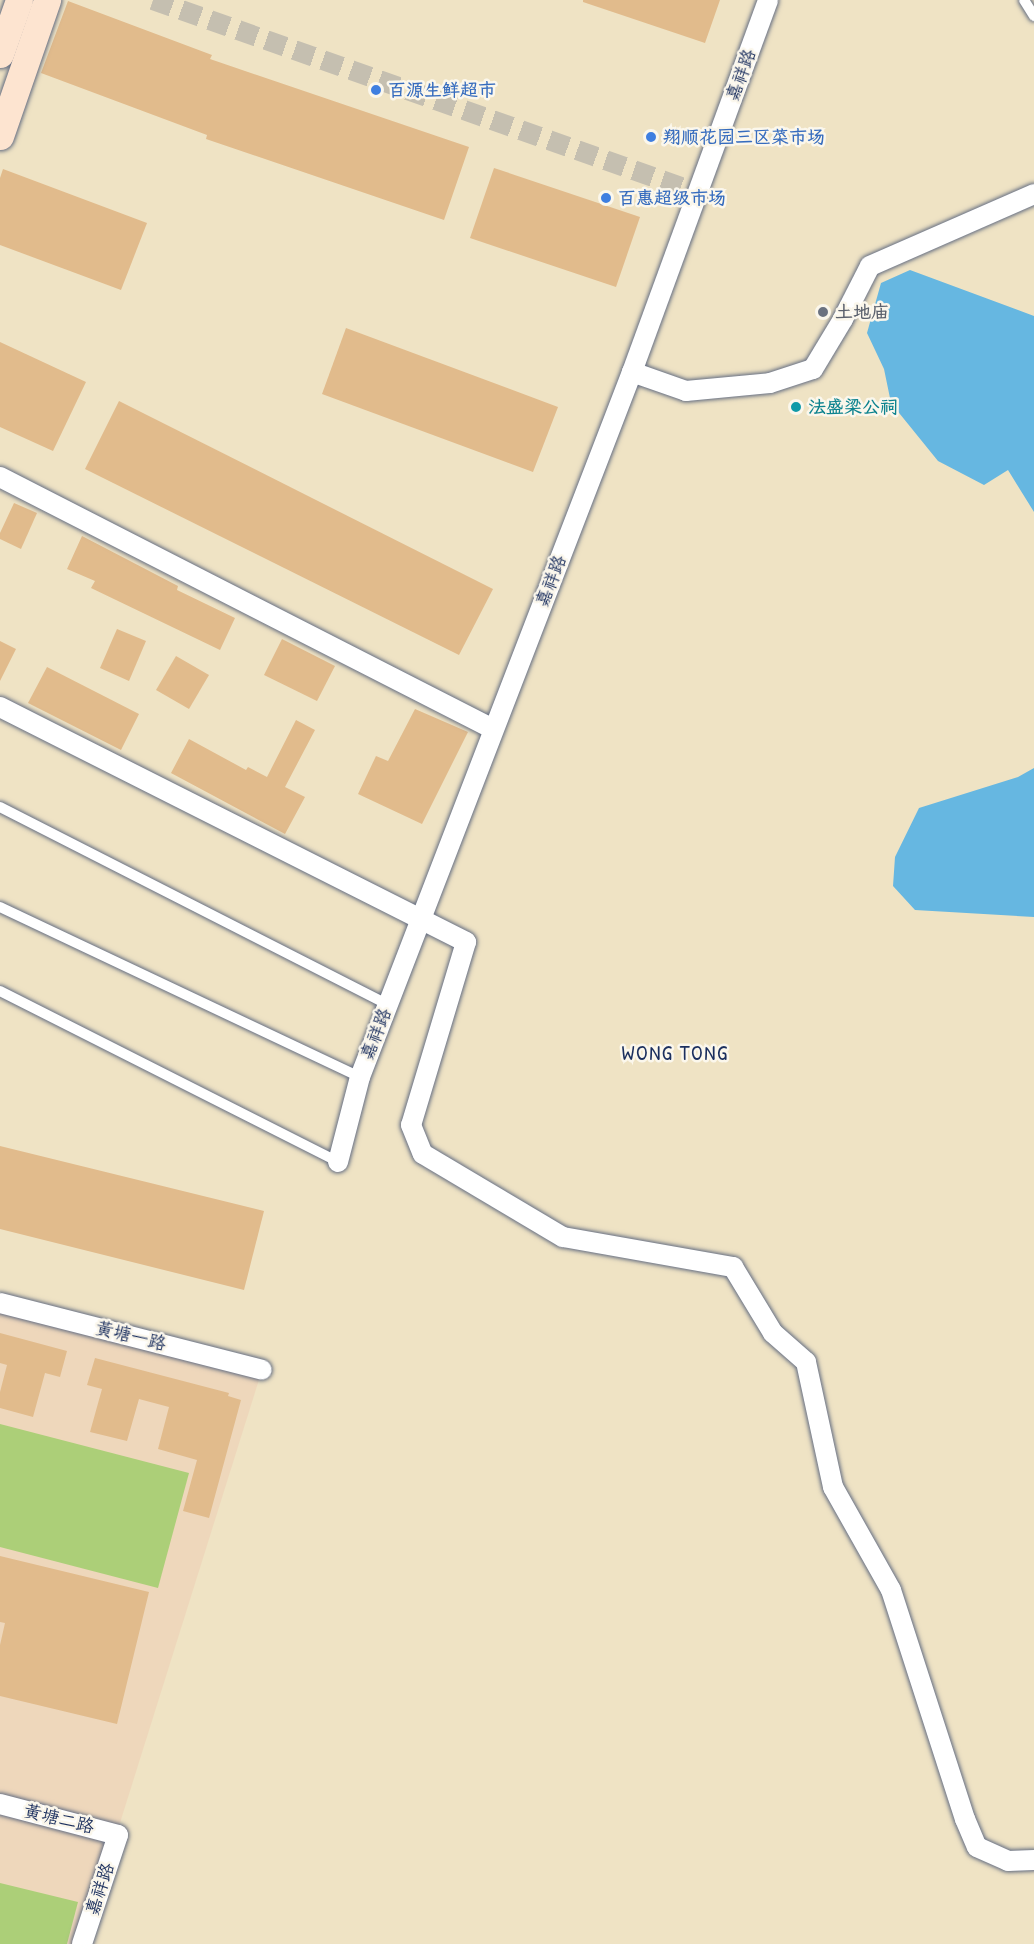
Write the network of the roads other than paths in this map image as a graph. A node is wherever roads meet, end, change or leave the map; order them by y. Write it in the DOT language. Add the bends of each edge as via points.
graph roads {
  1 [pos="19,0"];
  2 [pos="47,0"];
  3 [pos="768,0"];
  4 [pos="1024,0"];
  5 [pos="1034,16"];
  6 [pos="0,54"];
  7 [pos="0,136"];
  8 [pos="1034,194"];
  9 [pos="632,372"];
  10 [pos="0,477"];
  11 [pos="0,707"];
  12 [pos="493,729"];
  13 [pos="0,807"];
  14 [pos="0,907"];
  15 [pos="420,918"];
  16 [pos="0,991"];
  17 [pos="387,1004"];
  18 [pos="360,1077"];
  19 [pos="338,1162"];
  20 [pos="0,1303"];
  21 [pos="262,1370"];
  22 [pos="0,1804"];
  23 [pos="118,1835"];
  24 [pos="1034,1860"];
  25 [pos="82,1944"];
  1 -- 6 [label="main road"];
  2 -- 7 [label="main road"];
  3 -- 9 [label="street, 嘉祥路"];
  4 -- 5 [label="lane"];
  8 -- 9 [label="street" via="870,266 813,369 770,383 686,391"];
  9 -- 12 [label="street, 嘉祥路"];
  10 -- 12 [label="street"];
  11 -- 15 [label="street"];
  12 -- 15 [label="street, 嘉祥路"];
  13 -- 17 [label="lane"];
  14 -- 18 [label="lane"];
  15 -- 17 [label="street, 嘉祥路"];
  15 -- 24 [label="street" via="466,942 411,1125 423,1154 563,1237 733,1268 774,1333 806,1362 833,1487 891,1590 977,1847 1008,1861"];
  16 -- 19 [label="lane"];
  17 -- 18 [label="street, 嘉祥路"];
  18 -- 19 [label="street, 嘉祥路"];
  20 -- 21 [label="street, 黄塘一路"];
  22 -- 23 [label="street, 黄塘二路"];
  23 -- 25 [label="street, 嘉祥路"];
}
